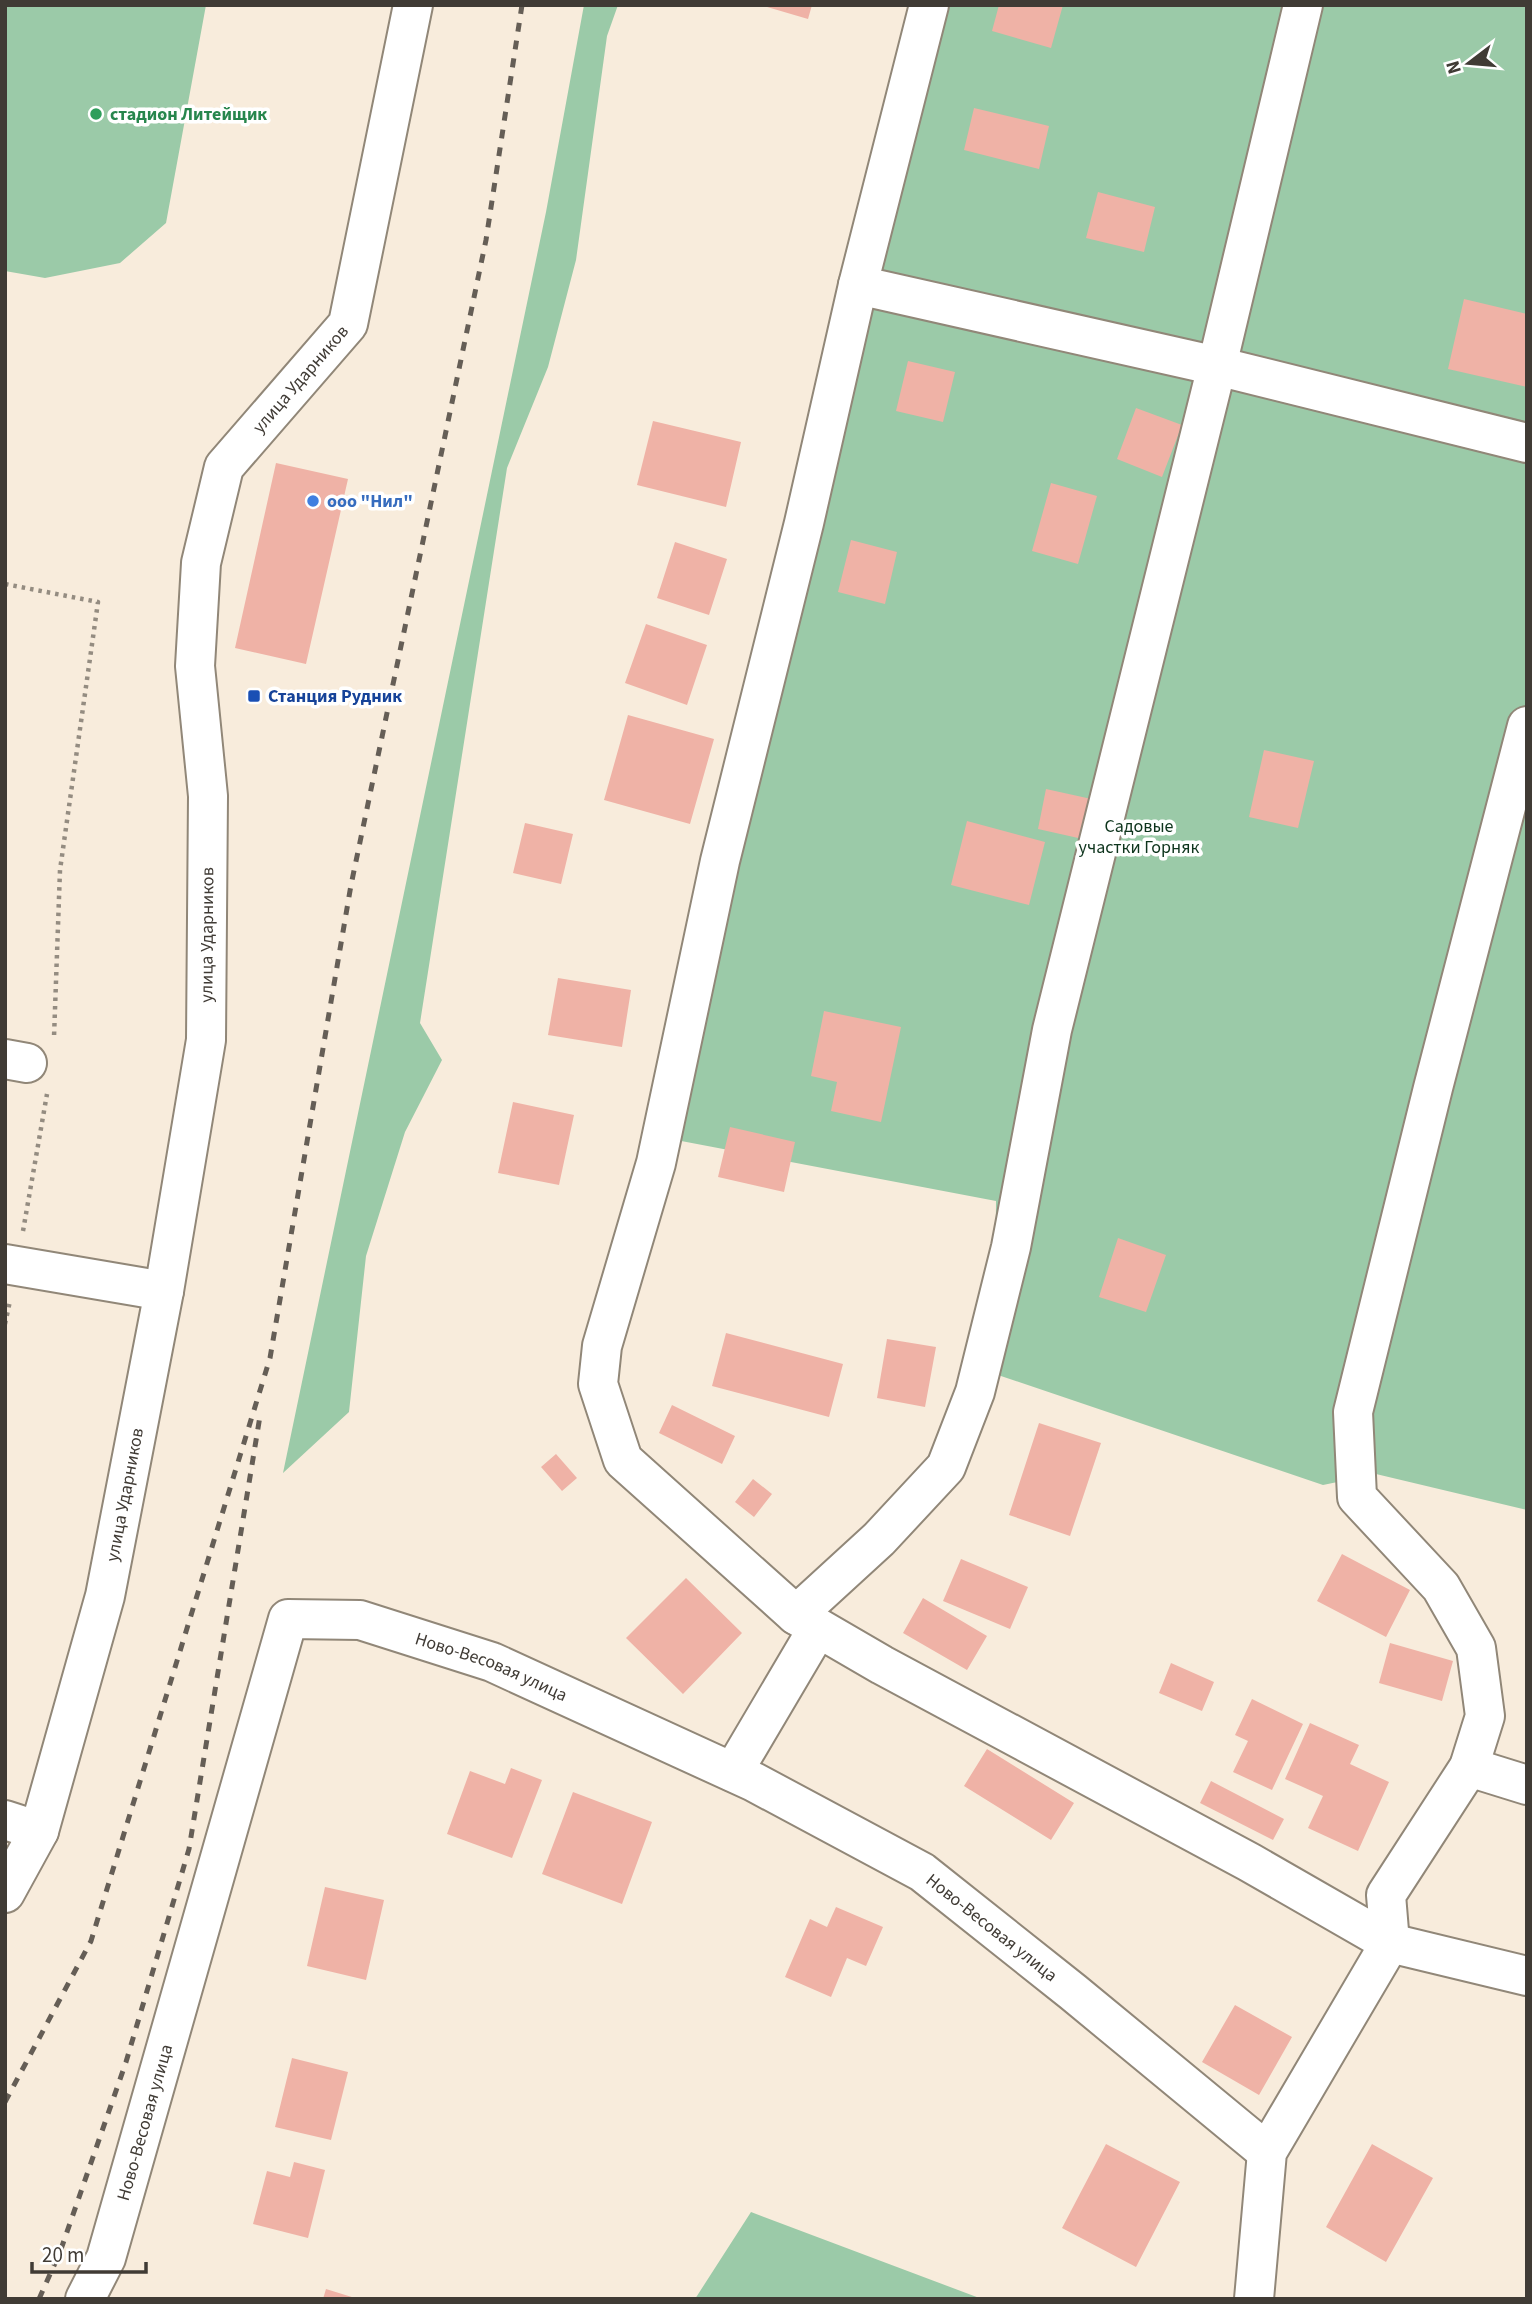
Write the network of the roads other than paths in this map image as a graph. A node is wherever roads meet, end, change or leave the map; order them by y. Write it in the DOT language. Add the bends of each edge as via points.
graph roads {
  1 [pos="413,5"];
  2 [pos="929,5"];
  3 [pos="1303,5"];
  4 [pos="858,285"];
  5 [pos="1217,366"];
  6 [pos="1527,443"];
  7 [pos="1527,726"];
  8 [pos="11,1265"];
  9 [pos="163,1291"];
  10 [pos="807,1622"];
  11 [pos="1469,1767"];
  12 [pos="733,1772"];
  13 [pos="1527,1785"];
  14 [pos="22,1826"];
  15 [pos="5,1893"];
  16 [pos="1390,1943"];
  17 [pos="1527,1976"];
  18 [pos="1267,2152"];
  19 [pos="85,2299"];
  20 [pos="1254,2299"];
  1 -- 9 [label="street, улица Ударников" via="348,324 224,467 201,563 195,666 208,796 206,1040"];
  2 -- 4 [label="street"];
  3 -- 5 [label="street"];
  4 -- 5 [label="street"];
  4 -- 10 [label="street" via="720,861 656,1163 602,1346 598,1384 623,1461"];
  5 -- 6 [label="street"];
  5 -- 10 [label="street" via="1052,1030 1011,1247 975,1392 946,1467"];
  7 -- 11 [label="street" via="1353,1412 1357,1497 1441,1587 1476,1648 1485,1716"];
  8 -- 9 [label="street"];
  9 -- 14 [label="street, улица Ударников" via="105,1596"];
  10 -- 12 [label="street"];
  10 -- 16 [label="street"];
  11 -- 13 [label="street"];
  11 -- 16 [label="street" via="1386,1895"];
  12 -- 18 [label="street, Ново-Весовая улица" via="922,1872"];
  12 -- 19 [label="street, Ново-Весовая улица" via="492,1662 360,1620 288,1619 106,2258"];
  14 -- 15 [label="street, улица Ударников"];
  16 -- 17 [label="street"];
  16 -- 18 [label="street"];
  18 -- 20 [label="street"];
}
